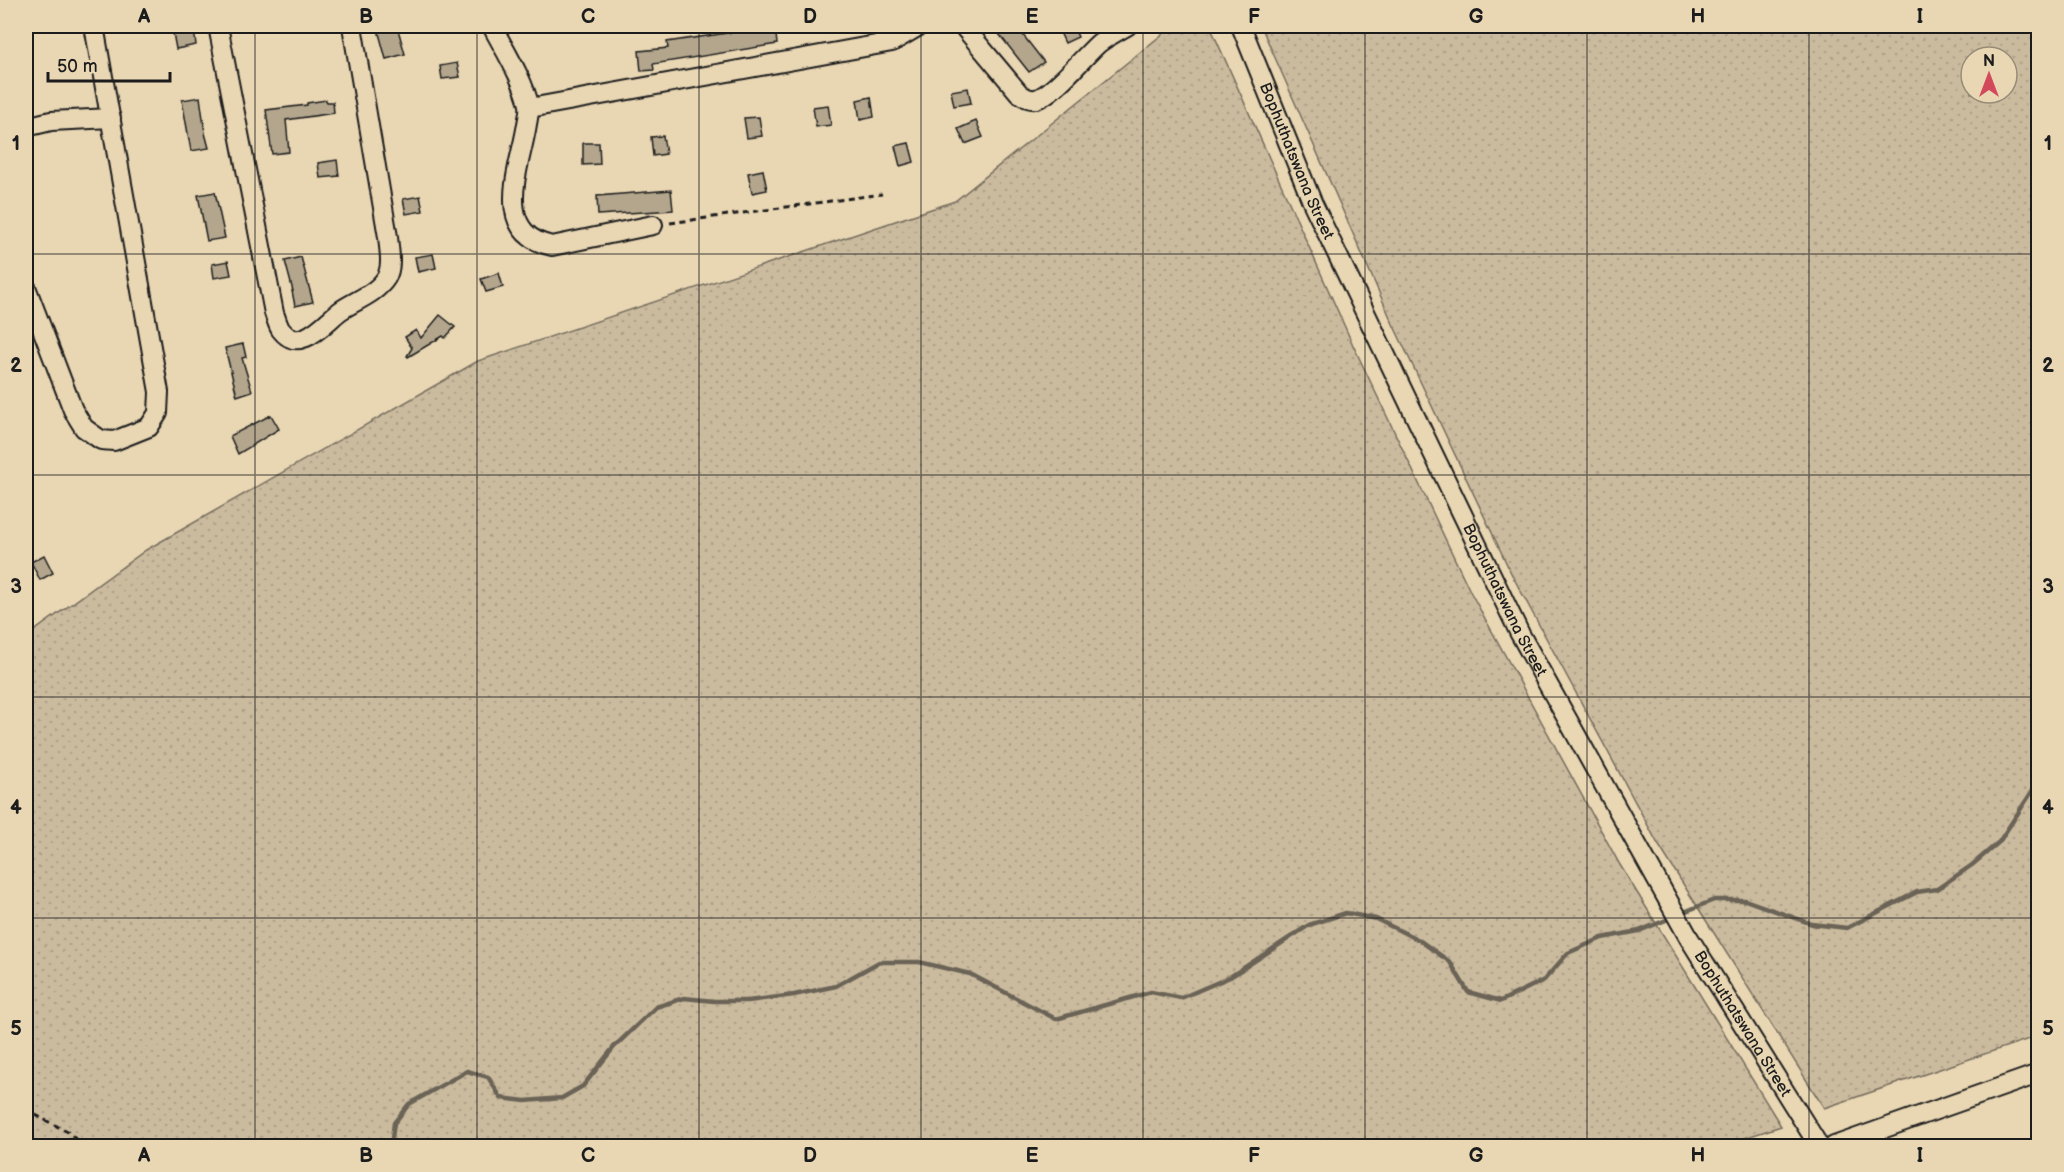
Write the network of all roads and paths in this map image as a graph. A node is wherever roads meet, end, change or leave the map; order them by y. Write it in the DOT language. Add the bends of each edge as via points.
graph roads {
  1 [pos="94,26"];
  2 [pos="218,26"];
  3 [pos="352,26"];
  4 [pos="492,26"];
  5 [pos="919,26"];
  6 [pos="963,26"];
  7 [pos="1127,26"];
  8 [pos="1241,26"];
  9 [pos="530,108"];
  10 [pos="111,118"];
  11 [pos="26,127"];
  12 [pos="882,194"];
  13 [pos="653,225"];
  14 [pos="26,287"];
  15 [pos="2038,1074"];
  16 [pos="26,1110"];
  17 [pos="83,1146"];
  18 [pos="1819,1146"];
  19 [pos="1834,1146"];
  1 -- 10 [label="street"];
  2 -- 3 [label="street" via="274,313 281,330 299,339 311,336 371,293 386,279 390,264"];
  4 -- 9 [label="street"];
  5 -- 9 [label="street" via="892,42"];
  6 -- 7 [label="street" via="1019,93 1031,99 1038,99 1100,43"];
  8 -- 18 [label="street, Bophuthatswana Street" via="1313,204 1520,634 1689,938"];
  9 -- 13 [label="street" via="514,196 520,227 537,243 552,246"];
  10 -- 11 [label="street" via="51,121"];
  10 -- 14 [label="street" via="159,392 158,413 149,427 114,441 101,440 84,428 73,410"];
  12 -- 13 [label="path"];
  15 -- 19 [label="street"];
  16 -- 17 [label="path" via="68,1132"];
}
